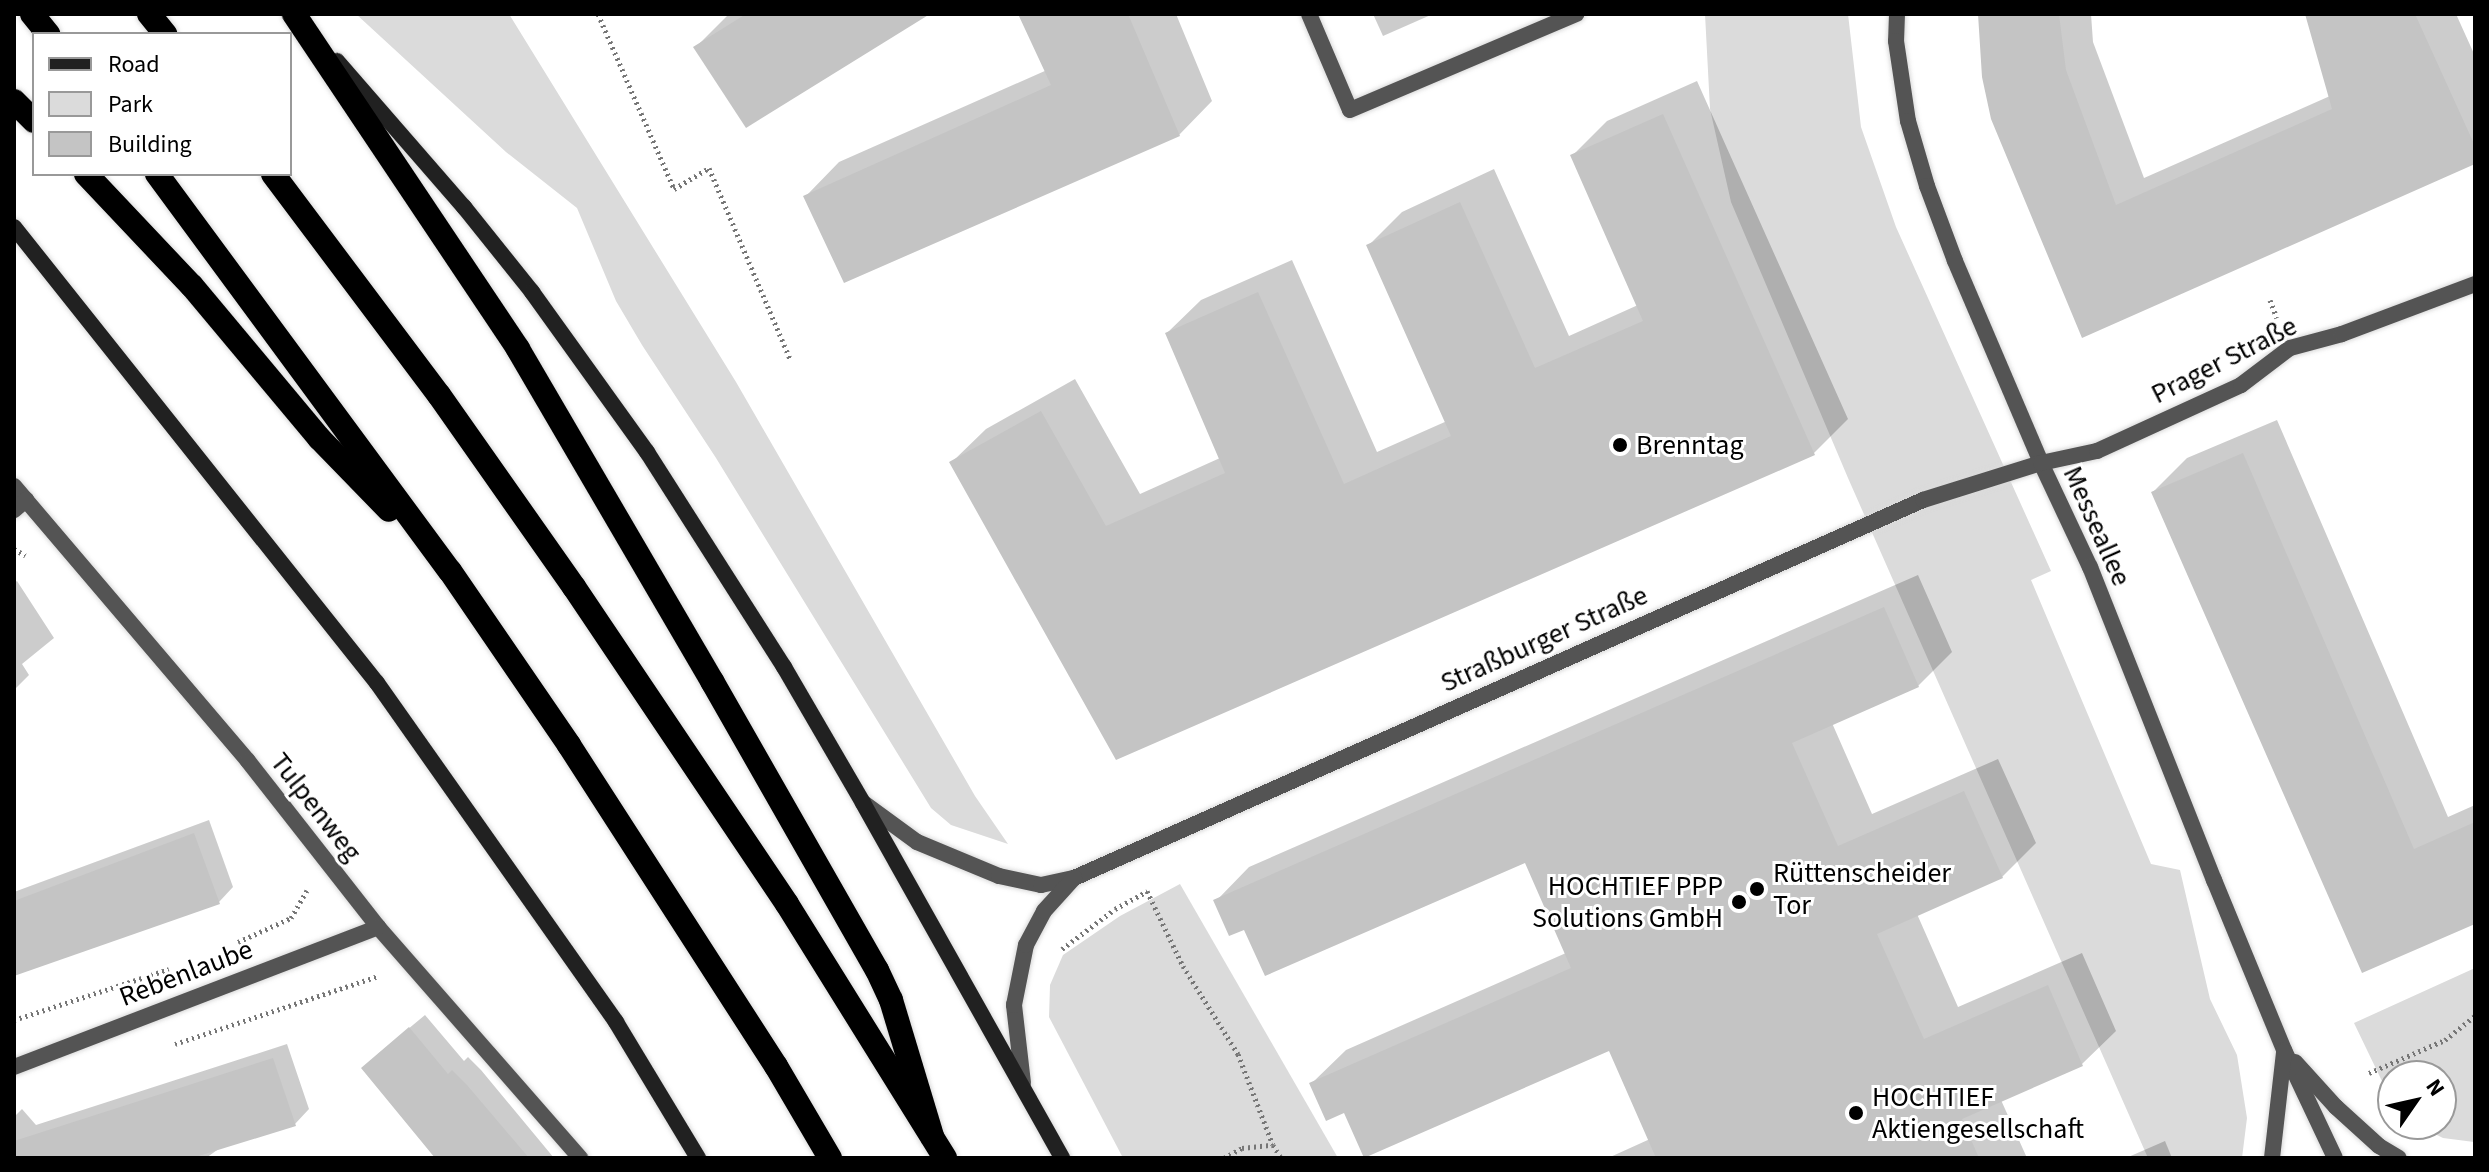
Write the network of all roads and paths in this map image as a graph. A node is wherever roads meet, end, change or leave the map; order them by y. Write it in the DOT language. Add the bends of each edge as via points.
graph roads {
  1 [pos="32,14"];
  2 [pos="149,14"];
  3 [pos="295,14"];
  4 [pos="598,14"];
  5 [pos="1309,14"];
  6 [pos="1576,14"];
  7 [pos="1897,14"];
  8 [pos="46,32"];
  9 [pos="163,32"];
  10 [pos="14,101"];
  11 [pos="32,119"];
  12 [pos="88,176"];
  13 [pos="158,176"];
  14 [pos="275,176"];
  15 [pos="14,227"];
  16 [pos="2475,284"];
  17 [pos="790,359"];
  18 [pos="2041,463"];
  19 [pos="14,486"];
  20 [pos="20,505"];
  21 [pos="14,543"];
  22 [pos="21,551"];
  23 [pos="450,571"];
  24 [pos="863,803"];
  25 [pos="1074,878"];
  26 [pos="307,889"];
  27 [pos="378,927"];
  28 [pos="235,943"];
  29 [pos="1059,951"];
  30 [pos="180,965"];
  31 [pos="385,974"];
  32 [pos="2475,1016"];
  33 [pos="14,1020"];
  34 [pos="163,1048"];
  35 [pos="2284,1050"];
  36 [pos="14,1067"];
  37 [pos="2369,1073"];
  38 [pos="1023,1083"];
  39 [pos="932,1136"];
  40 [pos="1273,1145"];
  41 [pos="580,1158"];
  42 [pos="698,1158"];
  43 [pos="830,1158"];
  44 [pos="945,1158"];
  45 [pos="1062,1158"];
  46 [pos="1224,1158"];
  47 [pos="1281,1158"];
  48 [pos="2272,1158"];
  49 [pos="2335,1158"];
  50 [pos="2399,1158"];
  1 -- 8 [label="highway"];
  2 -- 9 [label="highway"];
  3 -- 24 [label="main road" via="464,207 581,357 784,667"];
  3 -- 39 [label="highway" via="518,349 712,681 881,980"];
  4 -- 17 [label="path" via="674,189 709,168"];
  5 -- 6 [label="street" via="1350,110"];
  7 -- 18 [label="street, Messeallee" via="1908,121 1927,186"];
  10 -- 11 [label="highway"];
  12 -- 23 [label="highway" via="192,286 319,438"];
  13 -- 23 [label="highway"];
  14 -- 39 [label="highway" via="574,587 787,904"];
  15 -- 42 [label="main road" via="377,683 616,1022"];
  16 -- 18 [label="street, Prager Straße" via="2290,348 2241,385 2097,451"];
  18 -- 25 [label="street, Straßburger Straße" via="1923,500"];
  18 -- 35 [label="street, Messeallee" via="2090,567"];
  19 -- 20 [label="street, Tulpenweg"];
  20 -- 27 [label="street, Tulpenweg" via="248,761"];
  21 -- 22 [label="path"];
  23 -- 43 [label="highway" via="676,908"];
  24 -- 25 [label="street, Straßburger Straße" via="917,842 999,876 1041,885"];
  24 -- 38 [label="main road"];
  25 -- 38 [label="street, Straßburger Straße" via="1044,911 1020,969 1014,1005"];
  26 -- 28 [label="path" via="291,918"];
  27 -- 36 [label="street, Rebenlaube"];
  27 -- 41 [label="street, Tulpenweg"];
  29 -- 40 [label="path" via="1147,891 1183,966 1238,1054"];
  30 -- 33 [label="path"];
  31 -- 34 [label="path"];
  32 -- 37 [label="path" via="2445,1040"];
  35 -- 48 [label="street, Messeallee"];
  35 -- 49 [label="street, Messeallee"];
  35 -- 50 [label="street, Messeallee" via="2336,1107"];
  38 -- 45 [label="main road"];
  39 -- 44 [label="highway"];
  40 -- 46 [label="path" via="1242,1148"];
  40 -- 47 [label="path"];
}
